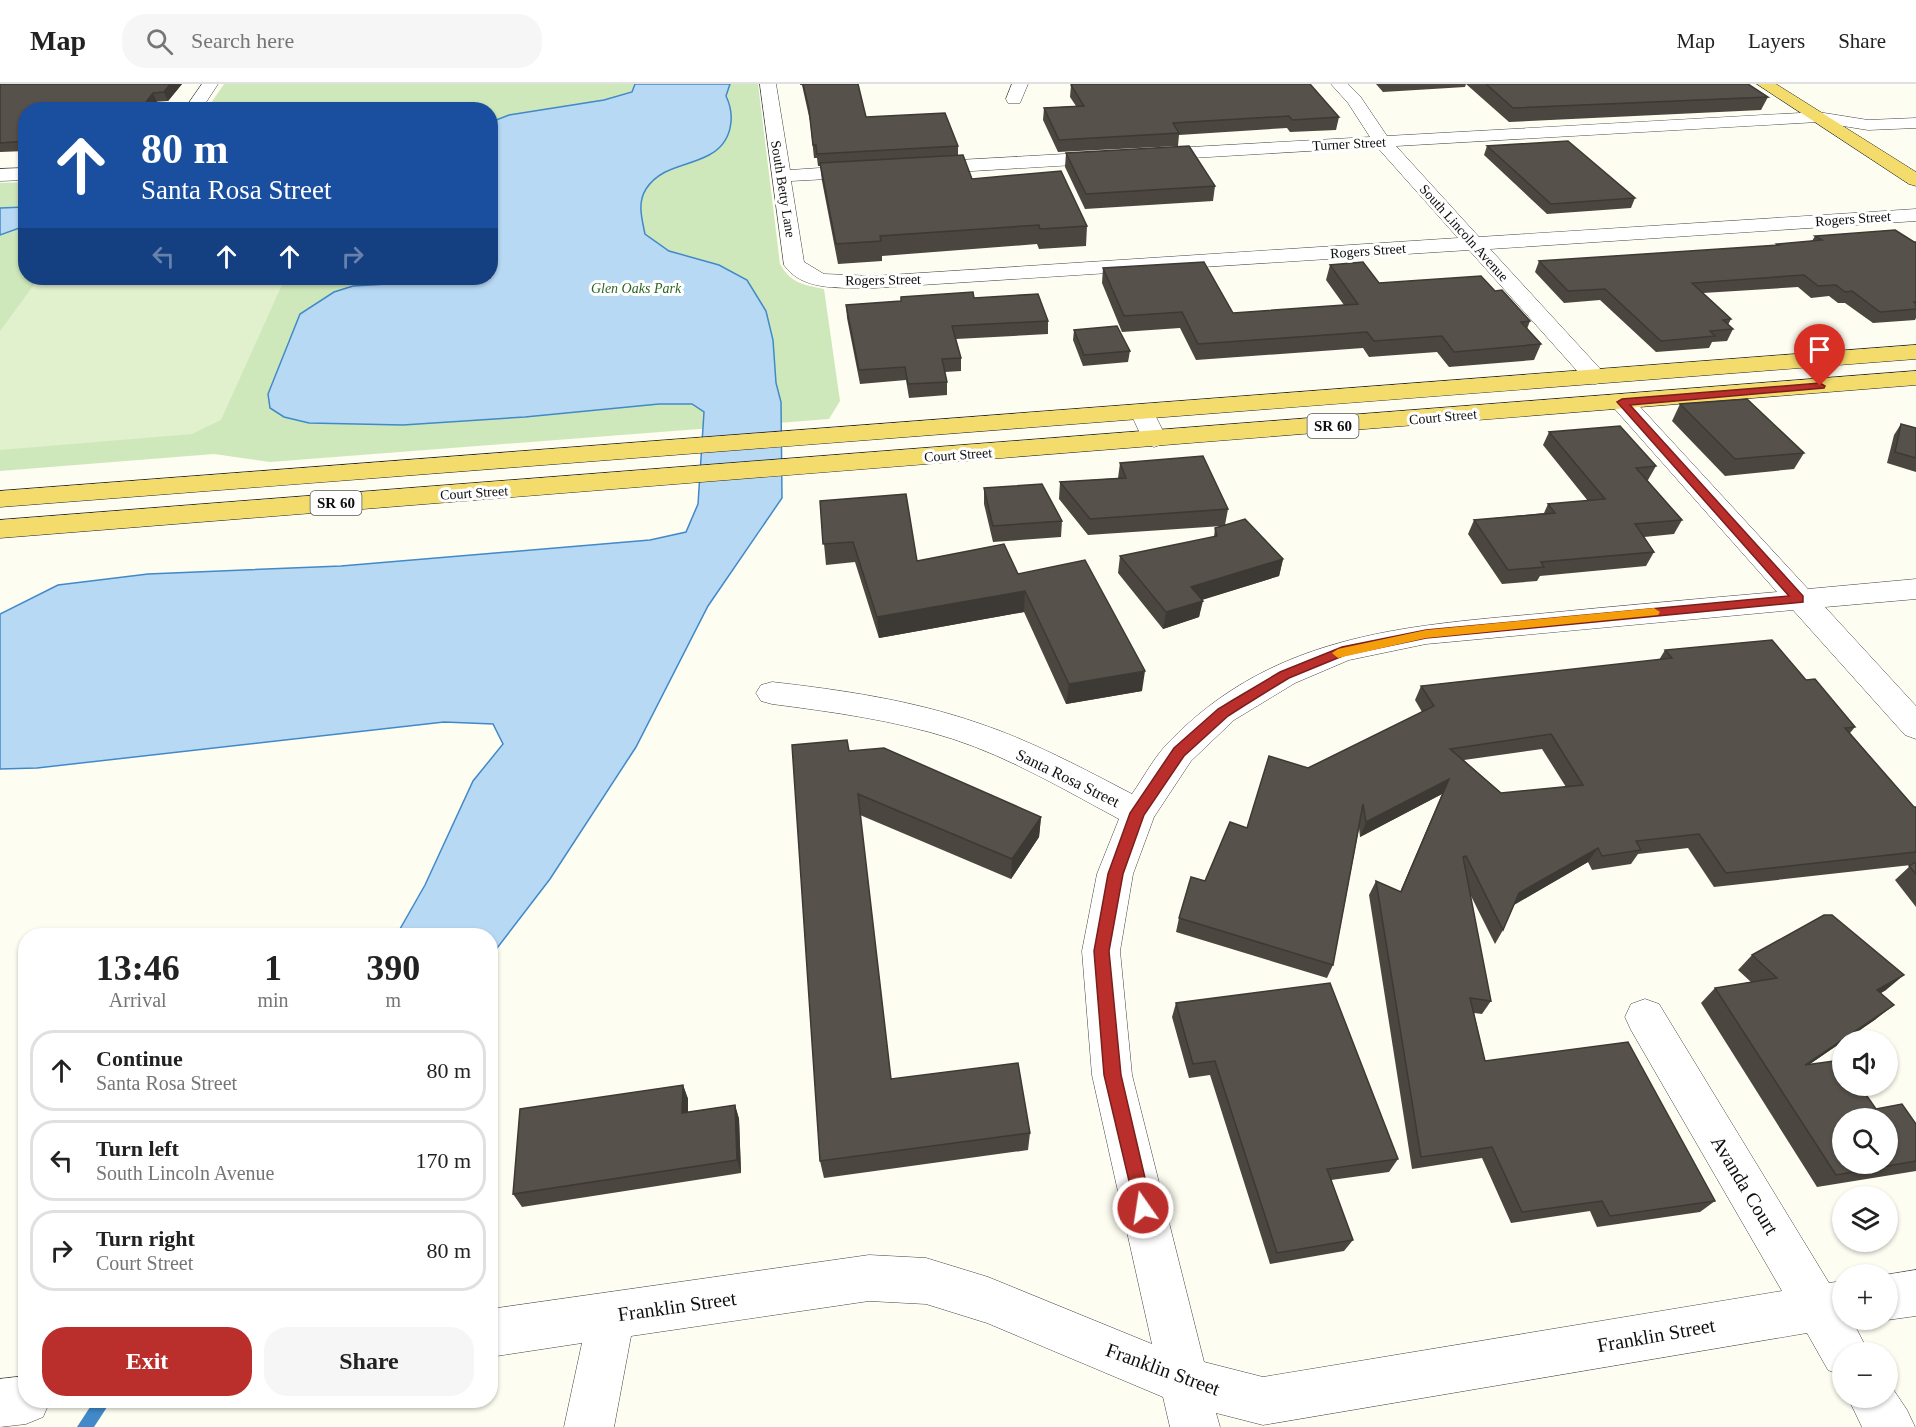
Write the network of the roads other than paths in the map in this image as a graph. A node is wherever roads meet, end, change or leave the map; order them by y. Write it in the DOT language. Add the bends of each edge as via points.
graph roads {
  1 [pos="210,84"];
  2 [pos="768,84"];
  3 [pos="1340,84"];
  4 [pos="1765,84"];
  5 [pos="198,102"];
  6 [pos="1833,104"];
  7 [pos="1818,117"];
  8 [pos="1916,123"];
  9 [pos="1868,125"];
  10 [pos="1382,142"];
  11 [pos="1897,143"];
  12 [pos="901,169"];
  13 [pos="877,171"];
  14 [pos="18,174"];
  15 [pos="0,175"];
  16 [pos="782,176"];
  17 [pos="1916,180"];
  18 [pos="1916,215"];
  19 [pos="1474,244"];
  20 [pos="819,280"];
  21 [pos="1916,352"];
  22 [pos="1826,359"];
  23 [pos="1595,377"];
  24 [pos="1916,378"];
  25 [pos="1622,402"];
  26 [pos="1142,412"];
  27 [pos="1323,426"];
  28 [pos="1154,439"];
  29 [pos="0,499"];
  30 [pos="0,529"];
  31 [pos="1916,589"];
  32 [pos="1799,599"];
  33 [pos="772,693"];
  34 [pos="1916,727"];
  35 [pos="1137,813"];
  36 [pos="1645,1017"];
  37 [pos="1916,1293"];
  38 [pos="1898,1295"];
  39 [pos="1830,1306"];
  40 [pos="611,1316"];
  41 [pos="498,1332"];
  42 [pos="1841,1342"];
  43 [pos="1184,1381"];
  44 [pos="1878,1408"];
  45 [pos="590,1427"];
  46 [pos="1195,1427"];
  47 [pos="1890,1427"];
  1 -- 5 [label="street"];
  2 -- 16 [label="street, South Betty Lane"];
  3 -- 10 [label="street, South Lincoln Avenue"];
  4 -- 7 [label="main road"];
  6 -- 9 [label="main road"];
  7 -- 9 [label="street, Turner Street"];
  7 -- 10 [label="street, Turner Street"];
  7 -- 17 [label="main road"];
  8 -- 9 [label="street, Turner Street"];
  9 -- 11 [label="main road"];
  10 -- 12 [label="street, Turner Street"];
  10 -- 19 [label="street, South Lincoln Avenue"];
  13 -- 16 [label="street"];
  14 -- 15 [label="street"];
  16 -- 20 [label="street, South Betty Lane" via="794,264"];
  18 -- 19 [label="street, Rogers Street"];
  19 -- 20 [label="street, Rogers Street" via="874,282"];
  19 -- 23 [label="street, South Lincoln Avenue"];
  21 -- 22 [label="main road, Court Street / SR 60"];
  22 -- 23 [label="main road, Court Street / SR 60"];
  22 -- 25 [label="main road" via="1792,371 1665,385"];
  23 -- 26 [label="main road, Court Street / SR 60"];
  23 -- 27 [label="main road" via="1542,395 1403,407"];
  24 -- 25 [label="main road, Court Street / SR 60"];
  25 -- 27 [label="main road, Court Street / SR 60"];
  25 -- 32 [label="street"];
  26 -- 28 [label="street"];
  26 -- 29 [label="main road, Court Street / SR 60"];
  27 -- 28 [label="main road, Court Street / SR 60"];
  28 -- 30 [label="main road, Court Street / SR 60"];
  31 -- 32 [label="street, Santa Rosa Street"];
  32 -- 34 [label="street"];
  32 -- 35 [label="street, Santa Rosa Street" via="1426,634 1342,651 1284,675 1223,712 1179,752"];
  33 -- 35 [label="street, Santa Rosa Street" via="917,717 992,741"];
  35 -- 43 [label="street" via="1115,874 1101,951 1113,1075"];
  36 -- 39 [label="street, Avanda Court"];
  37 -- 38 [label="street"];
  39 -- 42 [label="street, Avanda Court"];
  39 -- 43 [label="street, Franklin Street" via="1263,1401"];
  40 -- 41 [label="street, Franklin Street"];
  40 -- 43 [label="street, Franklin Street" via="869,1278 926,1281 988,1300"];
  40 -- 45 [label="street"];
  43 -- 46 [label="street"];
  44 -- 47 [label="street"];
}
